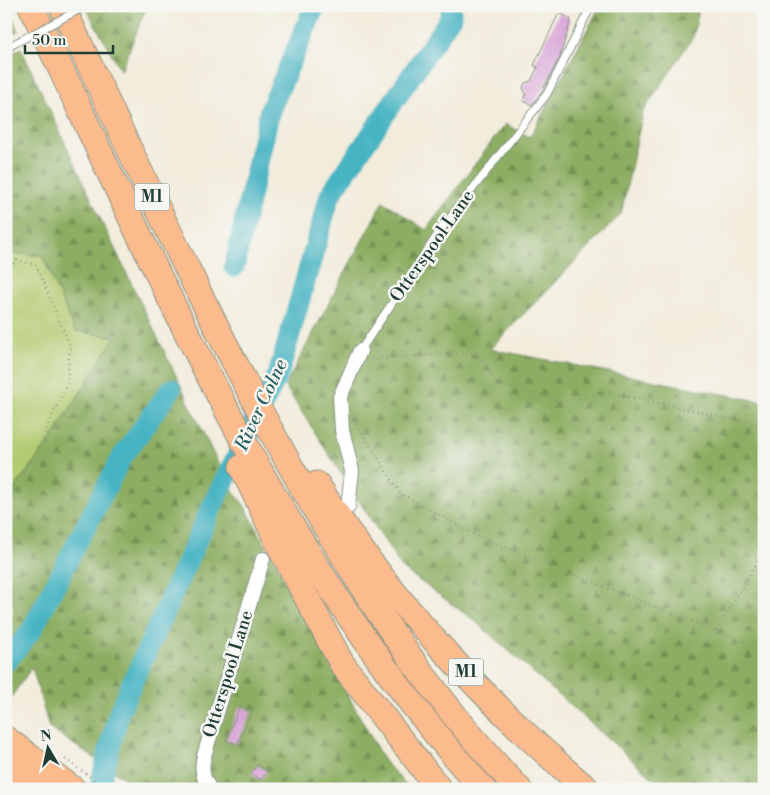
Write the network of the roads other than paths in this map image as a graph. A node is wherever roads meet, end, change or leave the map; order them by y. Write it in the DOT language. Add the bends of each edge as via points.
graph roads {
  1 [pos="32,6"];
  2 [pos="62,6"];
  3 [pos="86,6"];
  4 [pos="591,6"];
  5 [pos="6,48"];
  6 [pos="358,355"];
  7 [pos="278,431"];
  8 [pos="255,476"];
  9 [pos="348,507"];
  10 [pos="263,559"];
  11 [pos="6,739"];
  12 [pos="6,764"];
  13 [pos="70,787"];
  14 [pos="40,789"];
  15 [pos="210,789"];
  16 [pos="439,789"];
  17 [pos="483,789"];
  18 [pos="519,789"];
  19 [pos="587,789"];
  1 -- 8 [label="highway, M1" via="223,400"];
  2 -- 7 [label="highway, M1" via="238,369"];
  3 -- 5 [label="lane, bridge"];
  4 -- 6 [label="lane, Otterspool Lane" via="547,94 442,228"];
  6 -- 9 [label="street, Otterspool Lane" via="340,397 342,430 352,471"];
  7 -- 18 [label="highway, M1" via="324,526 399,643"];
  7 -- 19 [label="highway, M1" via="407,608 498,707"];
  8 -- 16 [label="highway, M1" via="288,563 342,664"];
  8 -- 17 [label="highway, M1" via="371,648"];
  10 -- 15 [label="street, Otterspool Lane" via="201,767"];
  11 -- 13 [label="highway"];
  12 -- 14 [label="highway"];
}
